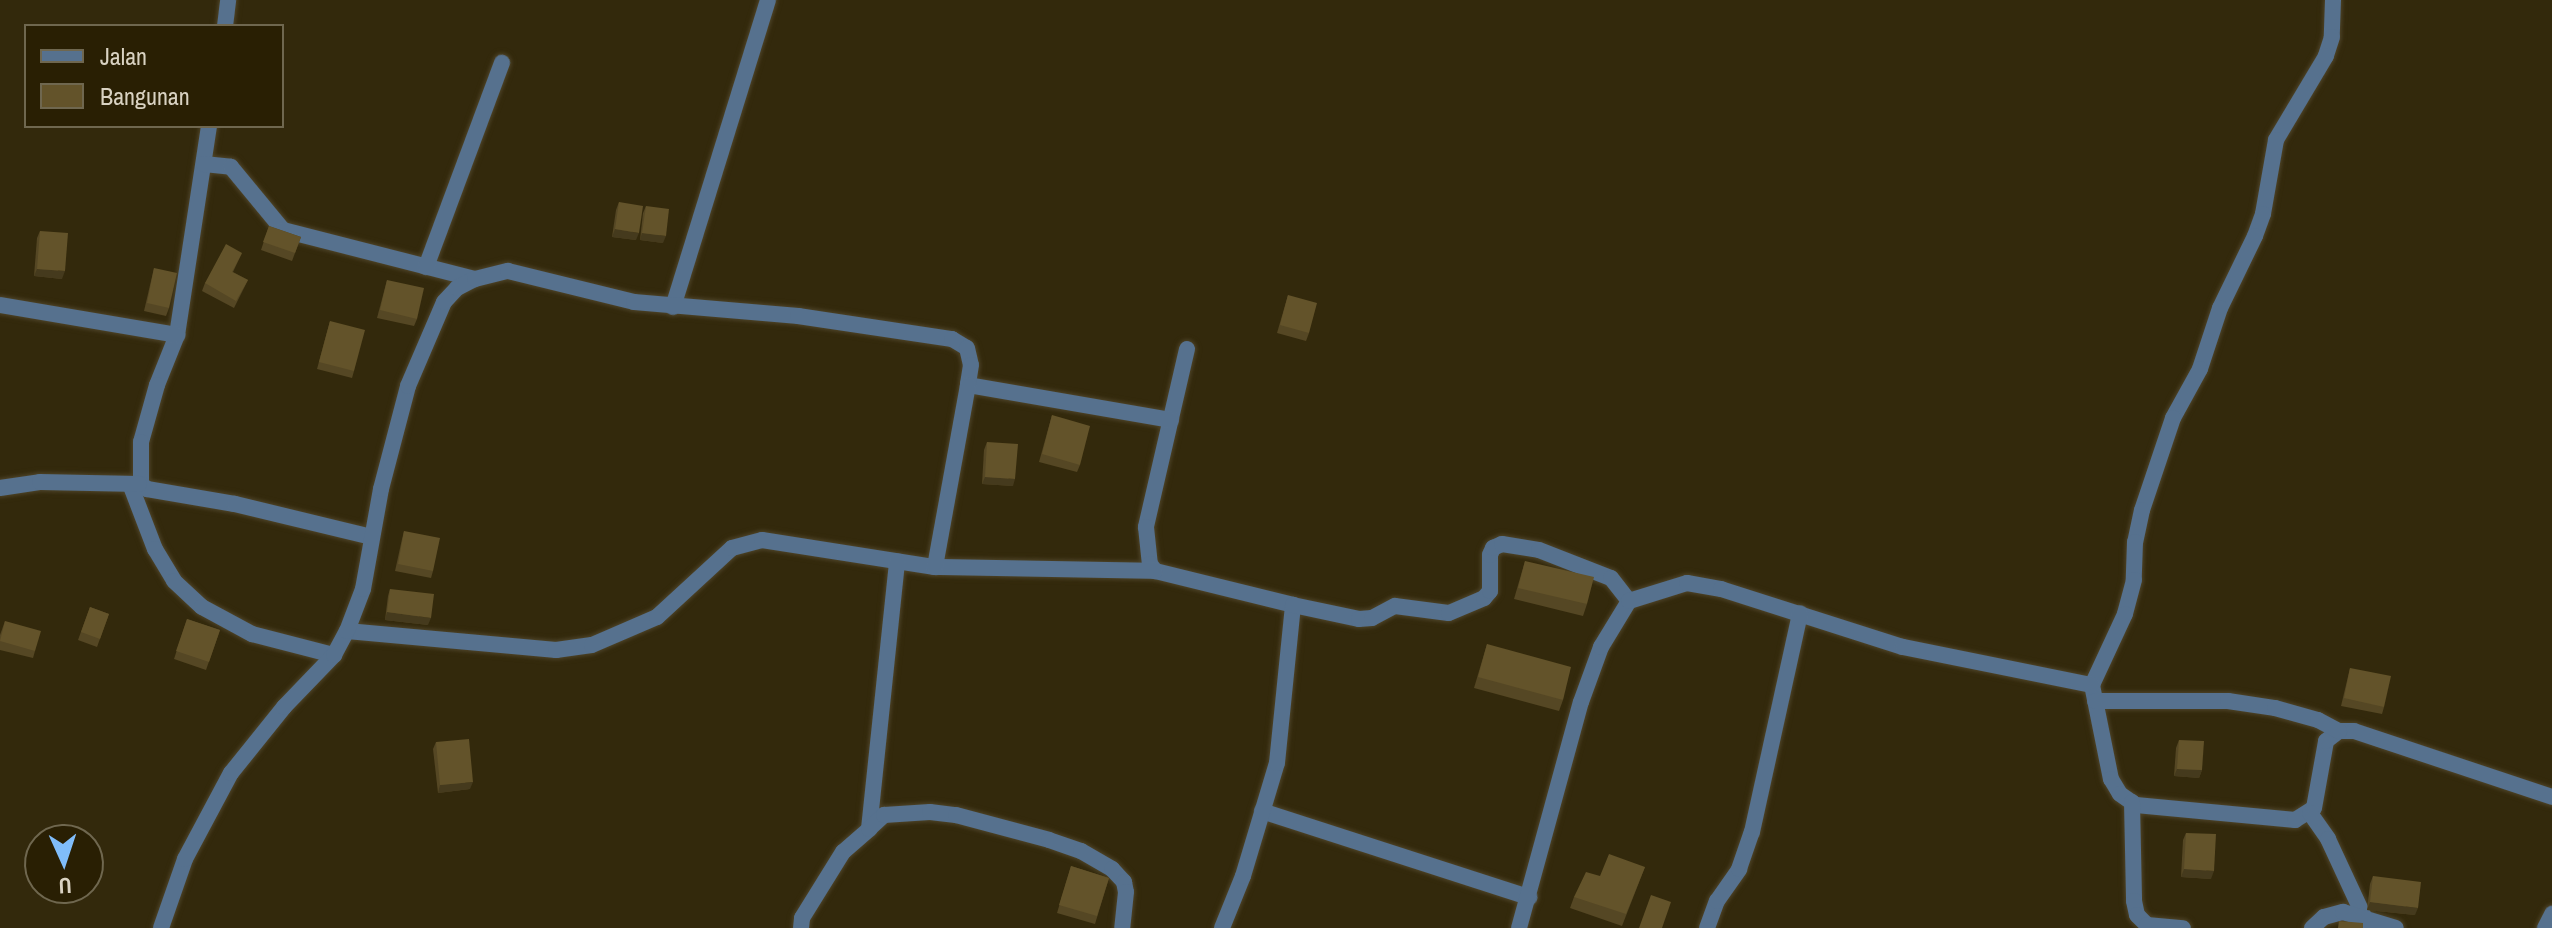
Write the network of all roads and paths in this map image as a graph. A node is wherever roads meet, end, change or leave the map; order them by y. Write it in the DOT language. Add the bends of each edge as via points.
graph roads {
  1 [pos="228,0"];
  2 [pos="768,0"];
  3 [pos="2333,0"];
  4 [pos="225,24"];
  5 [pos="502,63"];
  6 [pos="209,128"];
  7 [pos="204,164"];
  8 [pos="426,267"];
  9 [pos="475,279"];
  10 [pos="0,305"];
  11 [pos="673,307"];
  12 [pos="177,335"];
  13 [pos="1187,349"];
  14 [pos="968,385"];
  15 [pos="1171,420"];
  16 [pos="136,484"];
  17 [pos="0,488"];
  18 [pos="371,537"];
  19 [pos="897,561"];
  20 [pos="935,567"];
  21 [pos="1155,571"];
  22 [pos="1629,601"];
  23 [pos="1293,605"];
  24 [pos="1800,613"];
  25 [pos="347,631"];
  26 [pos="334,655"];
  27 [pos="2094,693"];
  28 [pos="2339,731"];
  29 [pos="2552,797"];
  30 [pos="2132,802"];
  31 [pos="1262,811"];
  32 [pos="2310,813"];
  33 [pos="869,829"];
  34 [pos="1529,897"];
  35 [pos="2552,914"];
  36 [pos="2366,921"];
  37 [pos="2147,927"];
  38 [pos="161,928"];
  39 [pos="801,928"];
  40 [pos="1122,928"];
  41 [pos="1222,928"];
  42 [pos="1519,928"];
  43 [pos="1707,928"];
  44 [pos="2183,928"];
  45 [pos="2312,928"];
  46 [pos="2396,928"];
  47 [pos="2545,928"];
  1 -- 4 [label="street"];
  2 -- 11 [label="street"];
  3 -- 27 [label="street" via="2326,56 2276,140 2255,236 2167,434 2142,510 2125,614"];
  5 -- 8 [label="street"];
  6 -- 7 [label="street"];
  7 -- 8 [label="street" via="231,167 283,230"];
  7 -- 12 [label="street"];
  8 -- 9 [label="street"];
  9 -- 11 [label="street" via="508,271"];
  9 -- 18 [label="street" via="444,302 408,386"];
  10 -- 12 [label="street"];
  11 -- 14 [label="street" via="798,316 952,339 967,348"];
  12 -- 16 [label="street" via="141,442"];
  13 -- 15 [label="street"];
  14 -- 15 [label="street"];
  14 -- 20 [label="street"];
  15 -- 21 [label="street" via="1146,527"];
  16 -- 17 [label="street" via="40,482"];
  16 -- 18 [label="street"];
  16 -- 26 [label="street" via="155,549 174,581 202,607 252,634"];
  18 -- 25 [label="street" via="363,589"];
  19 -- 20 [label="street"];
  19 -- 25 [label="street" via="762,540 743,543 657,617 611,639 556,650"];
  19 -- 33 [label="street"];
  20 -- 21 [label="street"];
  21 -- 23 [label="street"];
  22 -- 23 [label="street" via="1611,578 1539,550 1502,544 1493,548 1492,580 1484,598 1449,613 1395,606 1359,619"];
  22 -- 24 [label="street" via="1687,583"];
  22 -- 34 [label="street" via="1601,647 1581,702"];
  23 -- 31 [label="street" via="1277,763"];
  24 -- 27 [label="street" via="1903,647"];
  24 -- 43 [label="street" via="1752,832"];
  25 -- 26 [label="street"];
  26 -- 38 [label="street" via="231,773 185,859"];
  27 -- 28 [label="street" via="2228,701 2304,716"];
  27 -- 30 [label="street" via="2111,779"];
  28 -- 29 [label="street" via="2354,731"];
  28 -- 32 [label="street" via="2326,741"];
  30 -- 32 [label="street" via="2289,820"];
  30 -- 37 [label="street" via="2134,901"];
  31 -- 34 [label="street"];
  31 -- 41 [label="street"];
  32 -- 36 [label="street" via="2328,839"];
  33 -- 39 [label="street" via="843,852"];
  33 -- 40 [label="street" via="884,815 930,812 1081,851 1124,882"];
  34 -- 42 [label="street"];
  35 -- 47 [label="street"];
  36 -- 45 [label="street" via="2333,913"];
  36 -- 46 [label="street"];
  37 -- 44 [label="street"];
}
